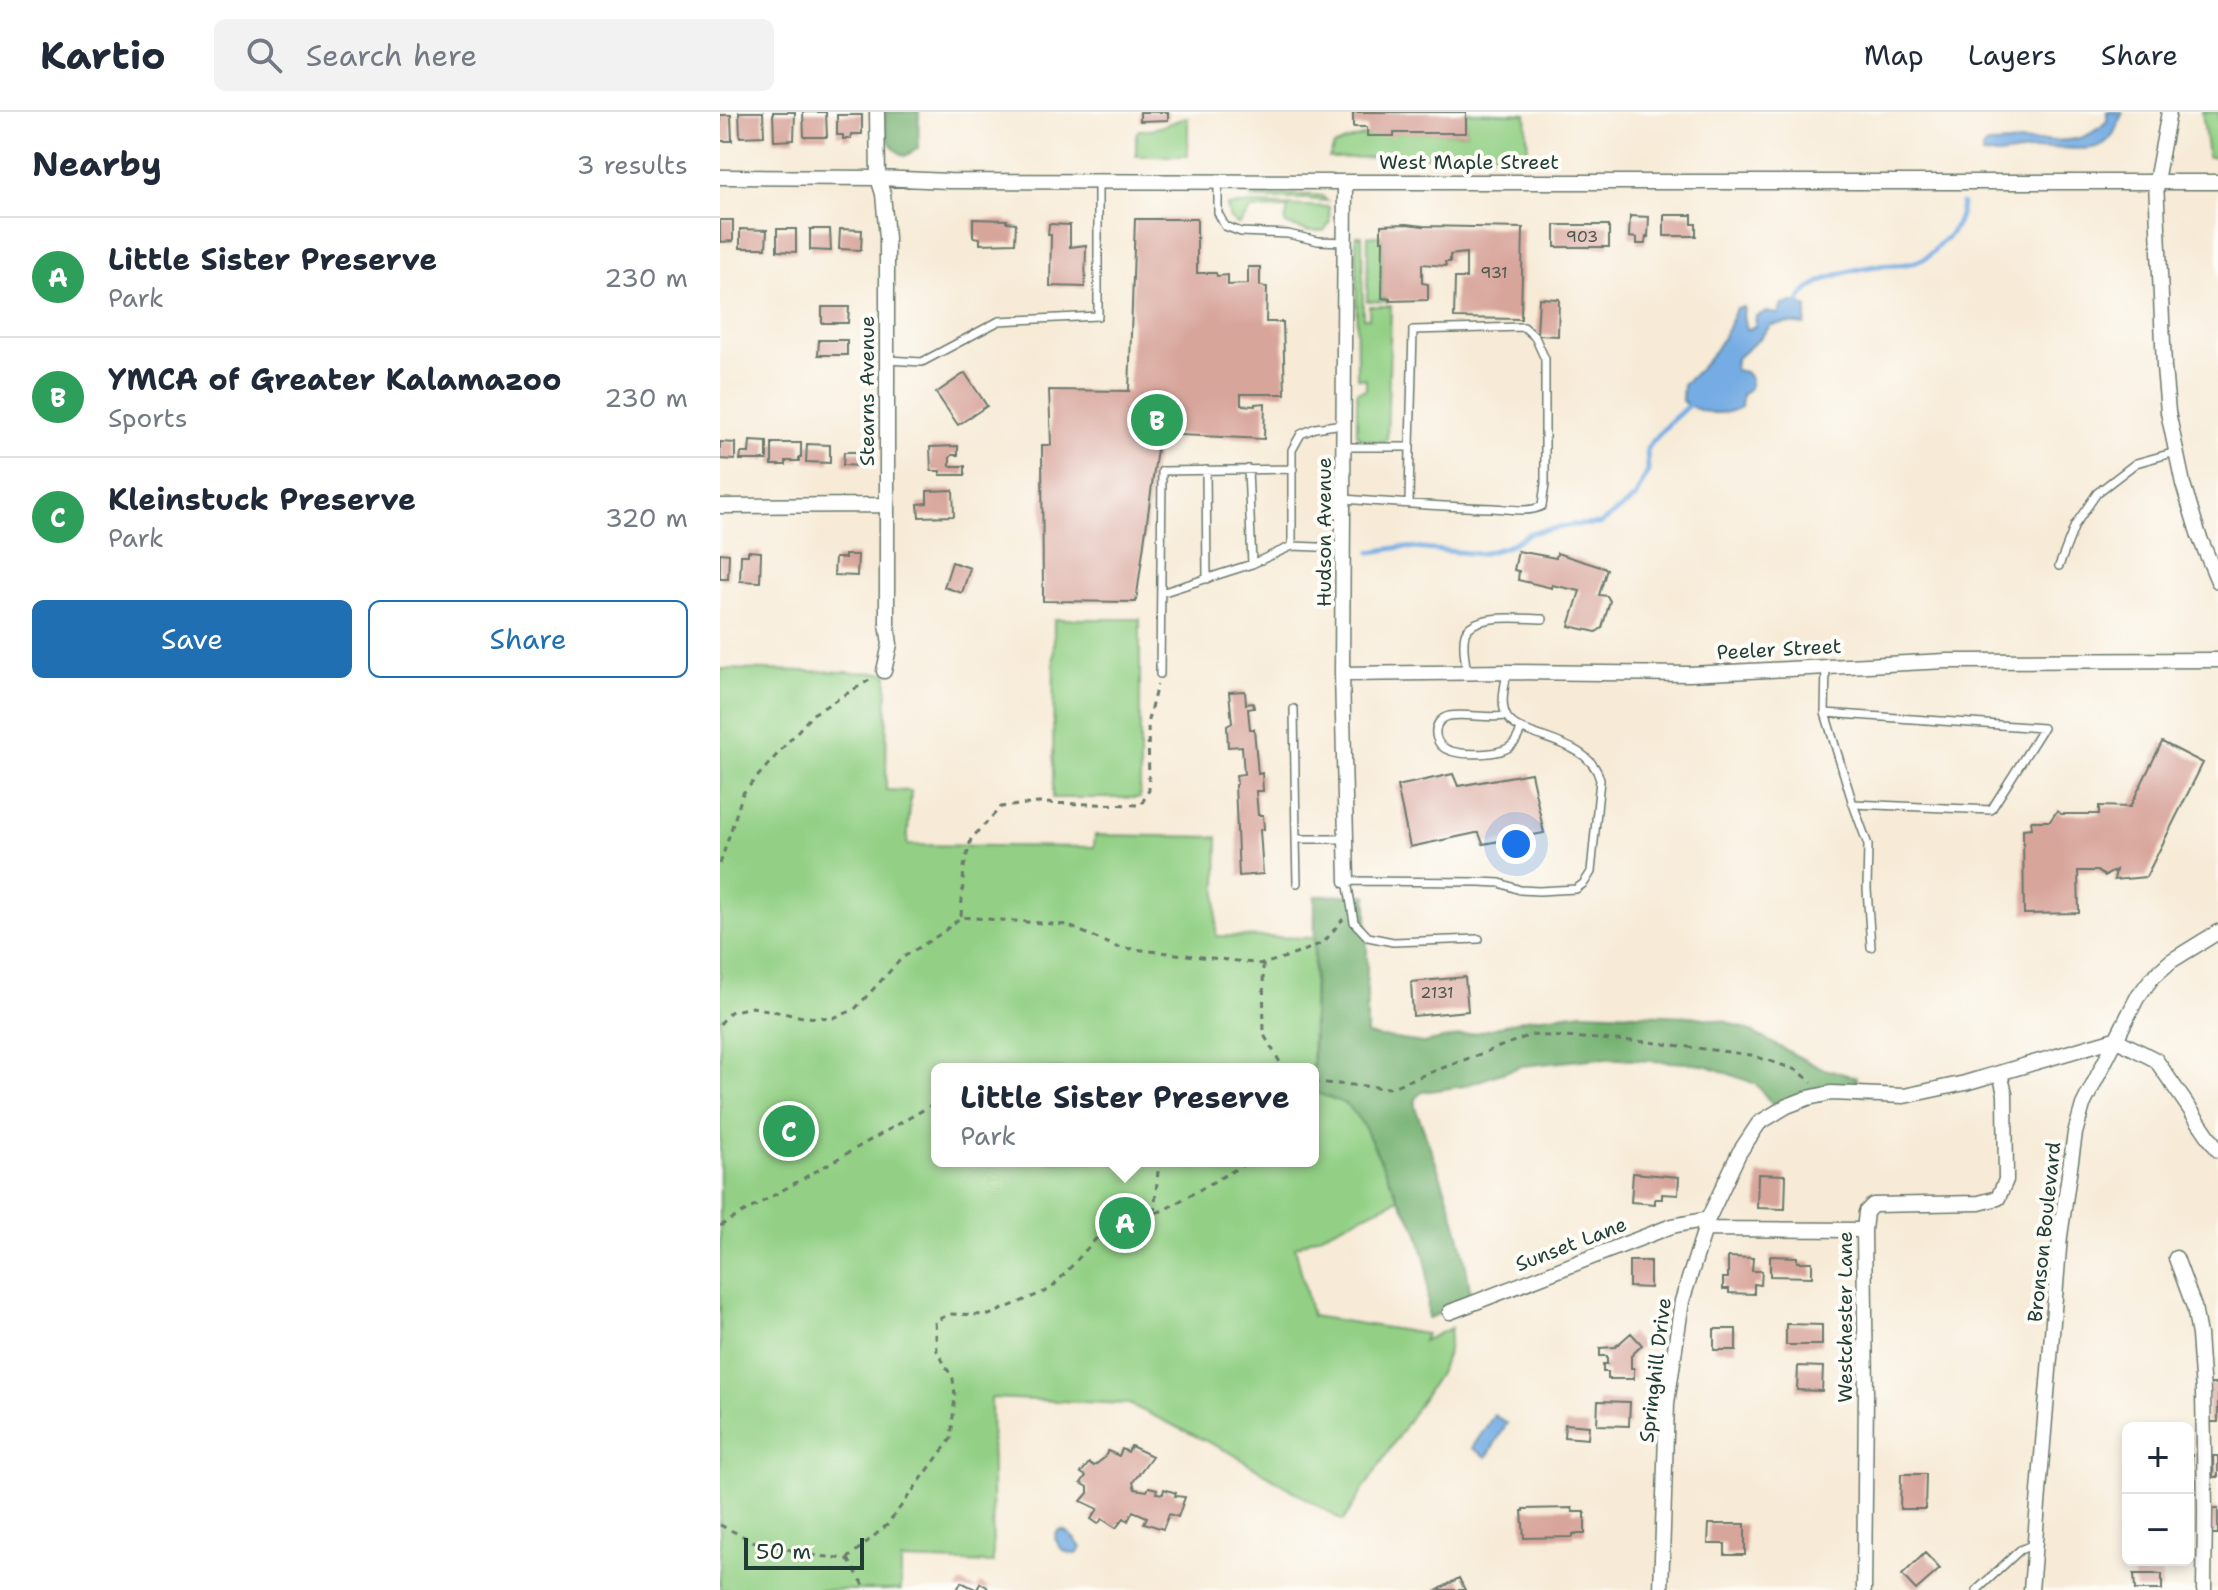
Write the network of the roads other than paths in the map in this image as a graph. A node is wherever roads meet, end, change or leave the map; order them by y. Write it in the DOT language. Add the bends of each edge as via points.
graph roads {
  1 [pos="877,112"];
  2 [pos="2169,112"];
  3 [pos="720,177"];
  4 [pos="878,178"];
  5 [pos="1098,181"];
  6 [pos="2156,181"];
  7 [pos="1218,182"];
  8 [pos="1345,182"];
  9 [pos="2218,182"];
  10 [pos="1345,242"];
  11 [pos="887,360"];
  12 [pos="1345,424"];
  13 [pos="1345,447"];
  14 [pos="1410,447"];
  15 [pos="2176,452"];
  16 [pos="1248,469"];
  17 [pos="1293,469"];
  18 [pos="1206,470"];
  19 [pos="1345,499"];
  20 [pos="1409,504"];
  21 [pos="886,505"];
  22 [pos="720,506"];
  23 [pos="1292,546"];
  24 [pos="1344,548"];
  25 [pos="1252,564"];
  26 [pos="2059,566"];
  27 [pos="1207,579"];
  28 [pos="2218,581"];
  29 [pos="1161,593"];
  30 [pos="1543,619"];
  31 [pos="2218,660"];
  32 [pos="1826,666"];
  33 [pos="884,671"];
  34 [pos="1467,672"];
  35 [pos="1507,672"];
  36 [pos="1160,674"];
  37 [pos="1342,674"];
  38 [pos="1294,709"];
  39 [pos="1825,713"];
  40 [pos="1506,716"];
  41 [pos="1521,729"];
  42 [pos="1853,804"];
  43 [pos="1296,839"];
  44 [pos="1346,839"];
  45 [pos="1347,881"];
  46 [pos="1297,883"];
  47 [pos="2218,932"];
  48 [pos="1479,939"];
  49 [pos="1871,947"];
  50 [pos="2115,1039"];
  51 [pos="2000,1073"];
  52 [pos="2218,1150"];
  53 [pos="1706,1224"];
  54 [pos="1864,1230"];
  55 [pos="2176,1258"];
  56 [pos="1450,1312"];
  57 [pos="2036,1543"];
  58 [pos="1661,1590"];
  59 [pos="1864,1590"];
  60 [pos="1977,1590"];
  61 [pos="2031,1590"];
  62 [pos="2204,1590"];
  1 -- 4 [label="street, Stearns Avenue"];
  2 -- 6 [label="street"];
  3 -- 4 [label="street, West Maple Street"];
  4 -- 5 [label="street, West Maple Street"];
  4 -- 11 [label="street, Stearns Avenue" via="887,238"];
  5 -- 7 [label="street, West Maple Street"];
  5 -- 11 [label="lane" via="1098,316 999,321 922,362"];
  6 -- 8 [label="street, West Maple Street"];
  6 -- 9 [label="street, West Maple Street"];
  6 -- 15 [label="street" via="2164,367"];
  7 -- 8 [label="street, West Maple Street"];
  7 -- 10 [label="lane" via="1218,213 1225,226"];
  8 -- 10 [label="street, Hudson Avenue"];
  10 -- 12 [label="street, Hudson Avenue"];
  11 -- 21 [label="street, Stearns Avenue"];
  12 -- 13 [label="street, Hudson Avenue"];
  12 -- 17 [label="lane" via="1301,434 1292,450"];
  13 -- 14 [label="lane"];
  13 -- 19 [label="street, Hudson Avenue"];
  14 -- 20 [label="lane"];
  14 -- 20 [label="lane" via="1413,330 1528,329 1545,359 1542,506 1525,510"];
  15 -- 26 [label="lane" via="2136,463 2097,493 2075,525"];
  15 -- 28 [label="street" via="2199,536"];
  16 -- 17 [label="lane"];
  16 -- 18 [label="lane"];
  16 -- 25 [label="lane"];
  17 -- 23 [label="lane"];
  18 -- 27 [label="lane"];
  18 -- 29 [label="lane" via="1162,471"];
  19 -- 20 [label="lane"];
  19 -- 24 [label="street, Hudson Avenue"];
  21 -- 22 [label="street"];
  21 -- 33 [label="street, Stearns Avenue" via="890,644"];
  23 -- 24 [label="lane"];
  23 -- 25 [label="lane"];
  24 -- 37 [label="street, Hudson Avenue"];
  25 -- 27 [label="lane"];
  27 -- 29 [label="lane"];
  29 -- 36 [label="lane"];
  30 -- 34 [label="lane" via="1473,623 1465,634"];
  31 -- 32 [label="street, Peeler Street"];
  32 -- 35 [label="street, Peeler Street" via="1689,674"];
  32 -- 39 [label="lane"];
  34 -- 35 [label="street, Peeler Street"];
  34 -- 37 [label="street, Peeler Street"];
  35 -- 40 [label="lane"];
  37 -- 44 [label="street, Hudson Avenue"];
  38 -- 43 [label="lane"];
  39 -- 42 [label="lane"];
  39 -- 42 [label="lane" via="2043,728 1991,810"];
  40 -- 41 [label="lane"];
  40 -- 41 [label="lane" via="1450,716 1436,727 1435,736 1456,752 1500,753 1511,747"];
  41 -- 45 [label="lane" via="1554,739 1597,769 1591,872 1584,883 1576,889 1539,891 1500,883"];
  42 -- 49 [label="lane" via="1868,845"];
  43 -- 44 [label="lane"];
  43 -- 46 [label="lane"];
  44 -- 45 [label="street, Hudson Avenue"];
  45 -- 48 [label="lane" via="1354,922 1368,937 1393,942"];
  47 -- 50 [label="street, Bronson Boulevard" via="2152,978"];
  50 -- 51 [label="street"];
  50 -- 52 [label="street" via="2156,1060"];
  50 -- 57 [label="street, Bronson Boulevard" via="2075,1133 2060,1236"];
  51 -- 53 [label="street, Springhill Drive" via="1904,1096 1827,1094 1787,1106 1759,1123"];
  51 -- 54 [label="street, Westchester Lane" via="2006,1180 1998,1198 1873,1205 1866,1212"];
  53 -- 54 [label="street, Sunset Lane"];
  53 -- 56 [label="street, Sunset Lane" via="1672,1226"];
  53 -- 58 [label="street, Springhill Drive" via="1682,1301 1667,1403"];
  54 -- 59 [label="street, Westchester Lane"];
  55 -- 62 [label="street" via="2199,1335"];
  57 -- 60 [label="lane" via="2020,1550"];
  57 -- 61 [label="street, Bronson Boulevard"];
}
